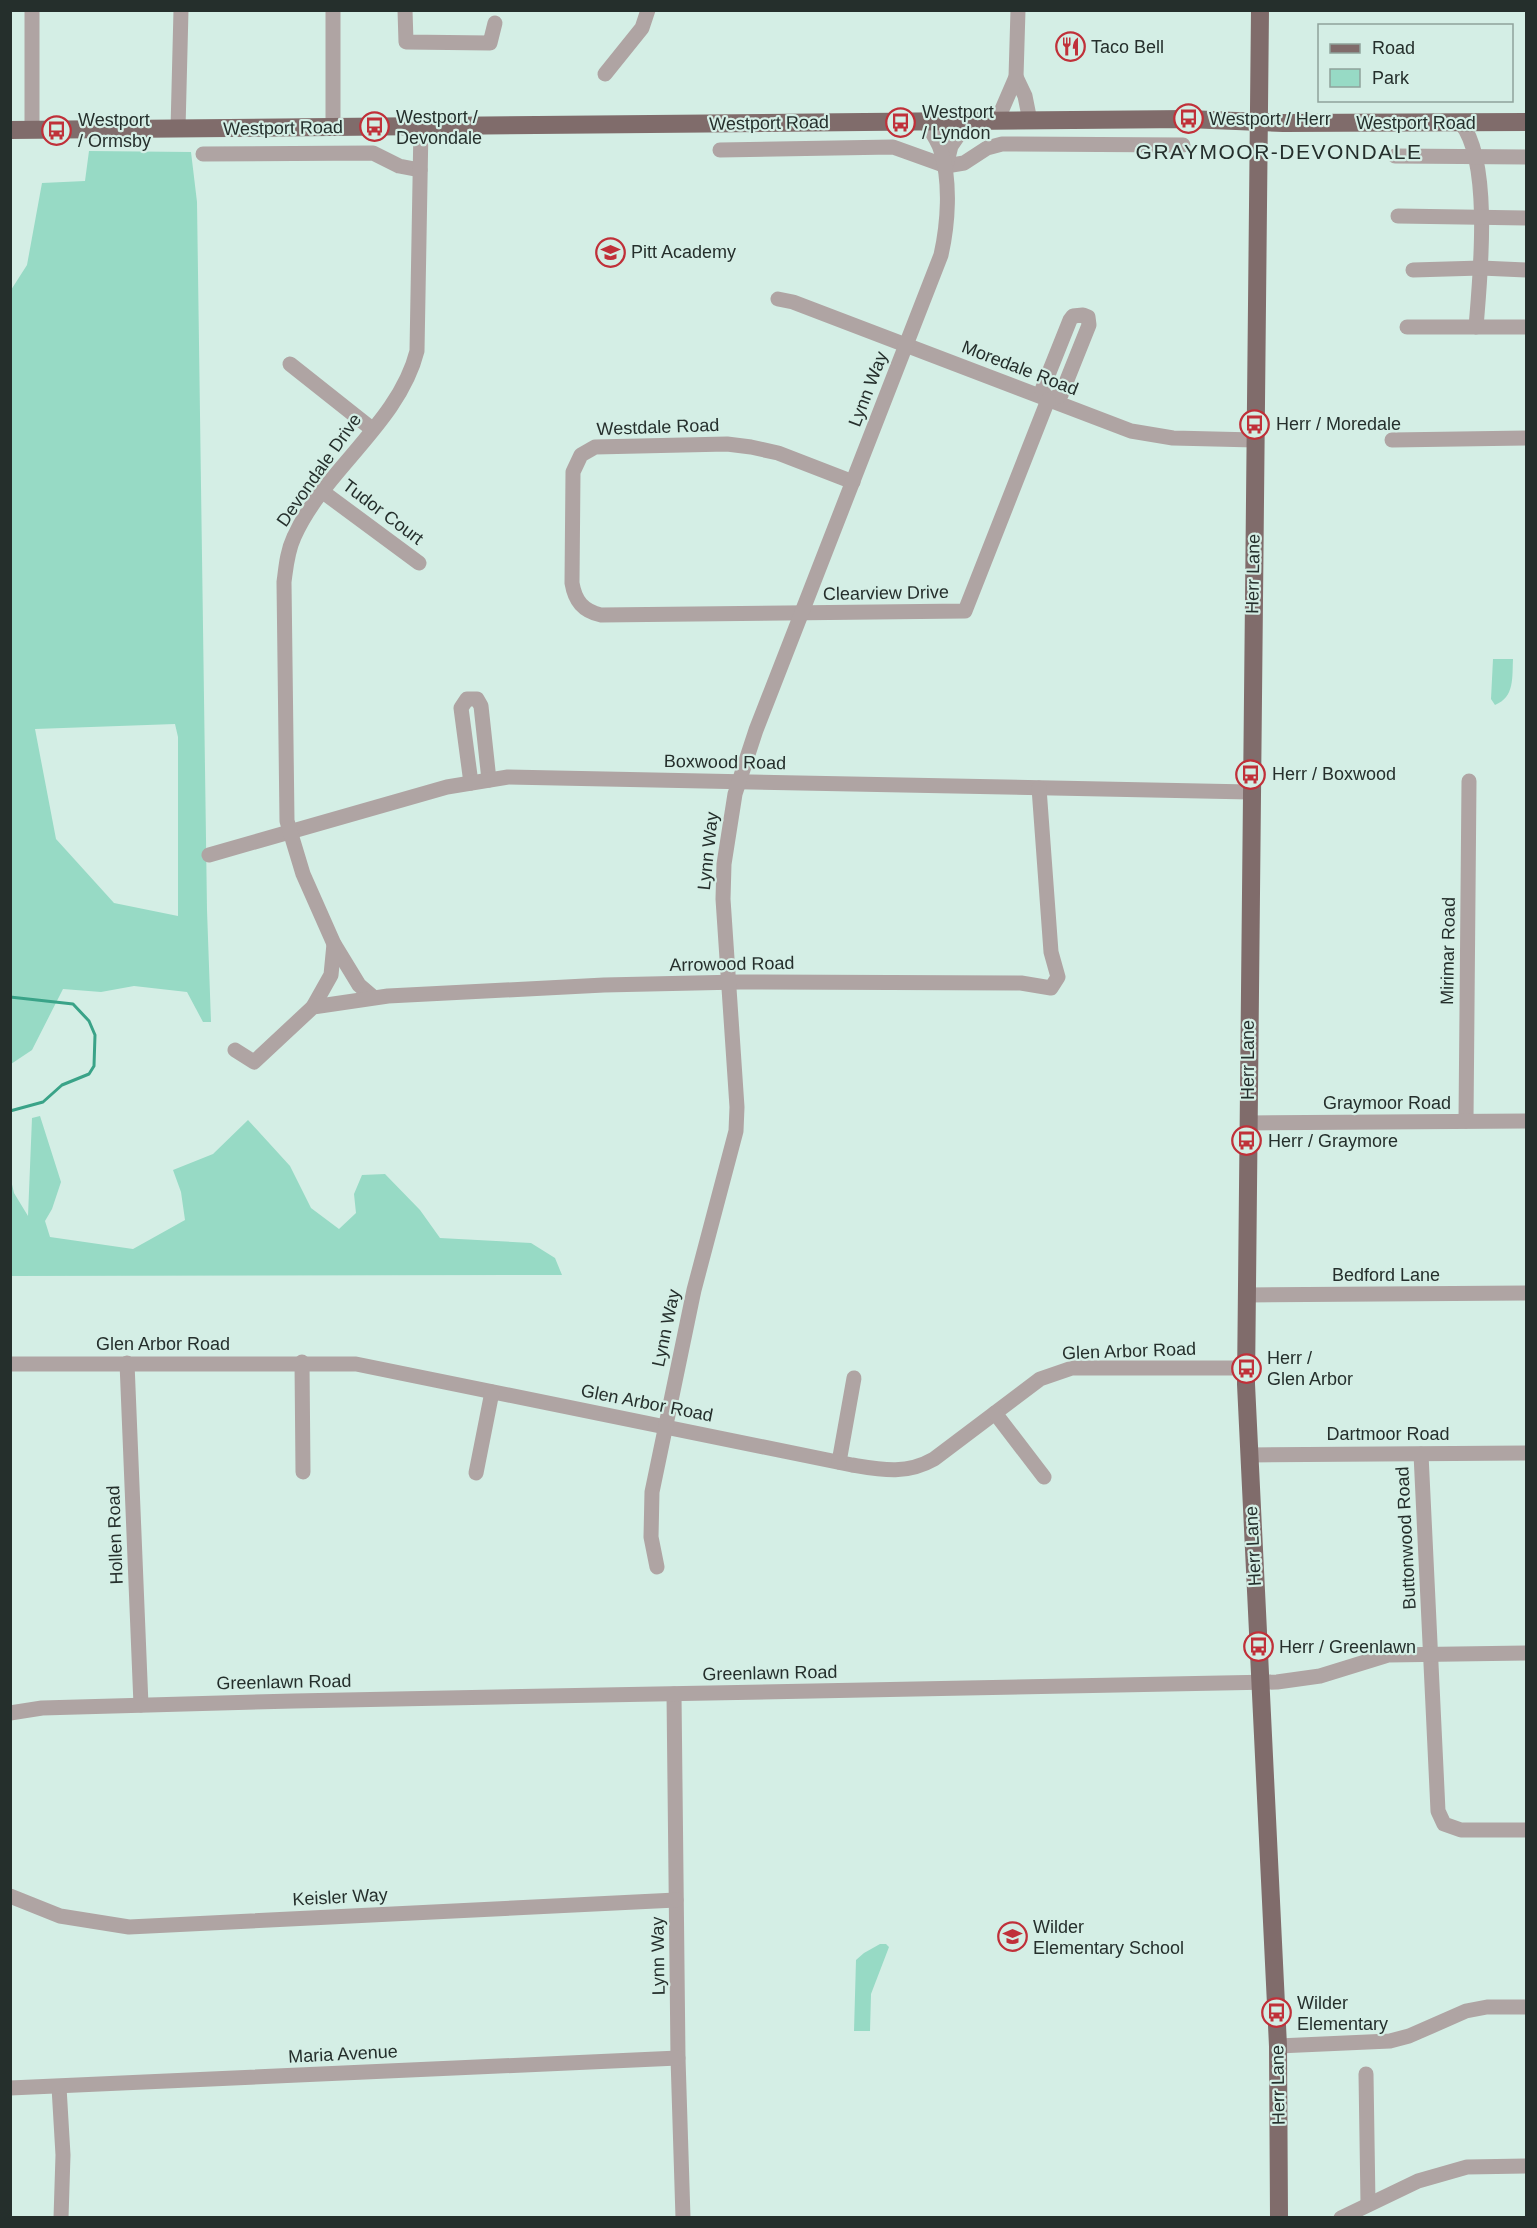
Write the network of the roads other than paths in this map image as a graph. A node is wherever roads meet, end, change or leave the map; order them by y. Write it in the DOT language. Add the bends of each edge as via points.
graph roads {
  1 [pos="32,10"];
  2 [pos="181,10"];
  3 [pos="333,10"];
  4 [pos="405,10"];
  5 [pos="648,10"];
  6 [pos="1018,10"];
  7 [pos="1260,10"];
  8 [pos="495,24"];
  9 [pos="605,74"];
  10 [pos="1016,77"];
  11 [pos="968,121"];
  12 [pos="996,121"];
  13 [pos="1030,121"];
  14 [pos="1257,121"];
  15 [pos="925,122"];
  16 [pos="1527,122"];
  17 [pos="1461,123"];
  18 [pos="421,126"];
  19 [pos="333,127"];
  20 [pos="178,129"];
  21 [pos="10,130"];
  22 [pos="32,130"];
  23 [pos="1183,145"];
  24 [pos="720,150"];
  25 [pos="203,154"];
  26 [pos="1395,156"];
  27 [pos="1476,157"];
  28 [pos="1527,157"];
  29 [pos="946,166"];
  30 [pos="420,170"];
  31 [pos="1398,216"];
  32 [pos="1481,218"];
  33 [pos="1527,218"];
  34 [pos="1481,268"];
  35 [pos="1413,270"];
  36 [pos="1527,270"];
  37 [pos="778,299"];
  38 [pos="1407,327"];
  39 [pos="1476,327"];
  40 [pos="1527,327"];
  41 [pos="907,345"];
  42 [pos="290,364"];
  43 [pos="1048,400"];
  44 [pos="372,429"];
  45 [pos="1527,438"];
  46 [pos="1255,440"];
  47 [pos="1392,440"];
  48 [pos="853,482"];
  49 [pos="323,492"];
  50 [pos="418,564"];
  51 [pos="582,607"];
  52 [pos="802,614"];
  53 [pos="489,780"];
  54 [pos="1469,781"];
  55 [pos="738,782"];
  56 [pos="471,783"];
  57 [pos="1039,788"];
  58 [pos="1250,792"];
  59 [pos="289,832"];
  60 [pos="209,855"];
  61 [pos="334,944"];
  62 [pos="729,982"];
  63 [pos="373,997"];
  64 [pos="313,1007"];
  65 [pos="235,1050"];
  66 [pos="1527,1121"];
  67 [pos="1466,1122"];
  68 [pos="1248,1123"];
  69 [pos="1527,1293"];
  70 [pos="1246,1295"];
  71 [pos="302,1362"];
  72 [pos="128,1363"];
  73 [pos="10,1364"];
  74 [pos="1246,1368"];
  75 [pos="854,1378"];
  76 [pos="492,1392"];
  77 [pos="995,1413"];
  78 [pos="666,1427"];
  79 [pos="1527,1452"];
  80 [pos="1421,1454"];
  81 [pos="1249,1455"];
  82 [pos="839,1462"];
  83 [pos="303,1472"];
  84 [pos="476,1473"];
  85 [pos="1044,1477"];
  86 [pos="657,1567"];
  87 [pos="1527,1653"];
  88 [pos="1430,1654"];
  89 [pos="1258,1682"];
  90 [pos="674,1694"];
  91 [pos="141,1705"];
  92 [pos="10,1713"];
  93 [pos="1527,1830"];
  94 [pos="10,1896"];
  95 [pos="676,1900"];
  96 [pos="1527,2007"];
  97 [pos="1278,2046"];
  98 [pos="678,2058"];
  99 [pos="1366,2074"];
  100 [pos="59,2087"];
  101 [pos="10,2088"];
  102 [pos="1527,2166"];
  103 [pos="1368,2204"];
  104 [pos="61,2217"];
  105 [pos="683,2217"];
  106 [pos="1279,2217"];
  107 [pos="1341,2217"];
  1 -- 22 [label="street"];
  2 -- 20 [label="street"];
  3 -- 19 [label="street"];
  4 -- 8 [label="street" via="406,42 490,43"];
  5 -- 9 [label="street" via="642,28"];
  6 -- 10 [label="street"];
  7 -- 14 [label="main road, Herr Lane"];
  10 -- 12 [label="street"];
  10 -- 13 [label="street"];
  11 -- 12 [label="main road, Westport Road"];
  11 -- 15 [label="main road, Westport Road"];
  11 -- 29 [label="street, Lynn Way" via="951,146"];
  12 -- 13 [label="main road, Westport Road"];
  13 -- 14 [label="main road, Westport Road"];
  14 -- 17 [label="main road, Westport Road"];
  14 -- 46 [label="main road, Herr Lane"];
  15 -- 18 [label="main road, Westport Road"];
  15 -- 29 [label="street, Lynn Way"];
  16 -- 17 [label="main road, Westport Road"];
  17 -- 27 [label="street" via="1471,137"];
  18 -- 19 [label="main road, Westport Road"];
  18 -- 30 [label="street, Devondale Drive"];
  19 -- 20 [label="main road, Westport Road"];
  20 -- 22 [label="main road, Westport Road"];
  21 -- 22 [label="main road, Westport Road"];
  23 -- 29 [label="street" via="1002,144 987,148 964,163"];
  24 -- 29 [label="street" via="892,147"];
  25 -- 30 [label="street" via="372,153 399,166"];
  26 -- 27 [label="street"];
  27 -- 28 [label="street"];
  27 -- 32 [label="street"];
  29 -- 41 [label="street, Lynn Way" via="946,228 941,255"];
  30 -- 44 [label="street, Devondale Drive" via="417,351 406,381"];
  31 -- 32 [label="street"];
  32 -- 33 [label="street"];
  32 -- 34 [label="street"];
  34 -- 35 [label="street"];
  34 -- 36 [label="street"];
  34 -- 39 [label="street"];
  37 -- 41 [label="street, Moredale Road"];
  38 -- 39 [label="street"];
  39 -- 40 [label="street"];
  41 -- 43 [label="street, Moredale Road"];
  41 -- 48 [label="street, Lynn Way"];
  42 -- 44 [label="street"];
  43 -- 43 [label="street" via="1042,390 1066,330 1073,316 1088,317 1089,325 1061,396"];
  43 -- 46 [label="street, Moredale Road" via="1148,435"];
  43 -- 52 [label="street, Clearview Drive" via="965,611"];
  44 -- 49 [label="street, Devondale Drive"];
  45 -- 47 [label="street"];
  46 -- 58 [label="main road, Herr Lane"];
  48 -- 51 [label="street, Westdale Road" via="778,453 739,445 606,445 588,450 573,472 572,583"];
  48 -- 52 [label="street, Lynn Way"];
  49 -- 50 [label="street, Tudor Court"];
  49 -- 59 [label="street, Devondale Drive" via="294,538 284,582 284,774"];
  51 -- 52 [label="street, Clearview Drive" via="601,615"];
  52 -- 55 [label="street, Lynn Way"];
  53 -- 55 [label="street, Boxwood Road" via="531,777"];
  53 -- 56 [label="street, Boxwood Road"];
  53 -- 56 [label="street" via="481,706 472,697 461,708"];
  54 -- 67 [label="street, Mirimar Road"];
  55 -- 57 [label="street, Boxwood Road"];
  55 -- 62 [label="street, Lynn Way" via="724,864"];
  56 -- 59 [label="street, Boxwood Road"];
  57 -- 58 [label="street, Boxwood Road"];
  57 -- 62 [label="street, Arrowood Road" via="1051,952 1059,977 1051,988 1021,983"];
  58 -- 68 [label="main road, Herr Lane"];
  59 -- 60 [label="street, Boxwood Road"];
  59 -- 61 [label="street, Devondale Drive"];
  61 -- 63 [label="street, Devondale Drive" via="358,985"];
  61 -- 64 [label="street, Devondale Drive" via="331,975"];
  62 -- 63 [label="street, Arrowood Road"];
  62 -- 78 [label="street, Lynn Way" via="736,1131 694,1290"];
  63 -- 64 [label="street, Arrowood Road"];
  64 -- 65 [label="street" via="258,1060 250,1062"];
  66 -- 67 [label="street, Graymoor Road"];
  67 -- 68 [label="street, Graymoor Road"];
  68 -- 70 [label="main road, Herr Lane"];
  69 -- 70 [label="street, Bedford Lane"];
  70 -- 74 [label="main road, Herr Lane"];
  71 -- 72 [label="street, Glen Arbor Road"];
  71 -- 76 [label="street, Glen Arbor Road" via="356,1364"];
  71 -- 83 [label="street"];
  72 -- 73 [label="street, Glen Arbor Road"];
  72 -- 91 [label="street, Hollen Road"];
  74 -- 77 [label="street, Glen Arbor Road" via="1063,1369 1040,1378"];
  74 -- 81 [label="main road, Herr Lane"];
  75 -- 82 [label="street"];
  76 -- 78 [label="street, Glen Arbor Road"];
  76 -- 84 [label="street"];
  77 -- 82 [label="street, Glen Arbor Road" via="943,1453 917,1467 884,1471"];
  77 -- 85 [label="street"];
  78 -- 82 [label="street, Glen Arbor Road"];
  78 -- 86 [label="street, Lynn Way" via="650,1513"];
  79 -- 80 [label="street, Dartmoor Road"];
  80 -- 81 [label="street, Dartmoor Road"];
  80 -- 88 [label="street, Buttonwood Road"];
  81 -- 89 [label="main road, Herr Lane"];
  87 -- 88 [label="street, Greenlawn Road"];
  88 -- 89 [label="street, Greenlawn Road" via="1388,1655 1302,1680"];
  88 -- 93 [label="street, Buttonwood Road" via="1440,1818 1451,1828 1461,1830"];
  89 -- 90 [label="street, Greenlawn Road"];
  89 -- 97 [label="main road, Herr Lane"];
  90 -- 91 [label="street, Greenlawn Road"];
  90 -- 95 [label="street, Lynn Way"];
  91 -- 92 [label="street, Greenlawn Road" via="42,1708"];
  94 -- 95 [label="street, Keisler Way" via="60,1916 129,1927"];
  95 -- 98 [label="street, Lynn Way"];
  96 -- 97 [label="street" via="1466,2011 1389,2041"];
  97 -- 106 [label="main road, Herr Lane"];
  98 -- 100 [label="street, Maria Avenue"];
  98 -- 105 [label="street, Lynn Way"];
  99 -- 103 [label="street"];
  100 -- 101 [label="street, Maria Avenue"];
  100 -- 104 [label="street" via="64,2175"];
  102 -- 103 [label="street" via="1467,2167 1418,2181"];
  103 -- 107 [label="street"];
}
